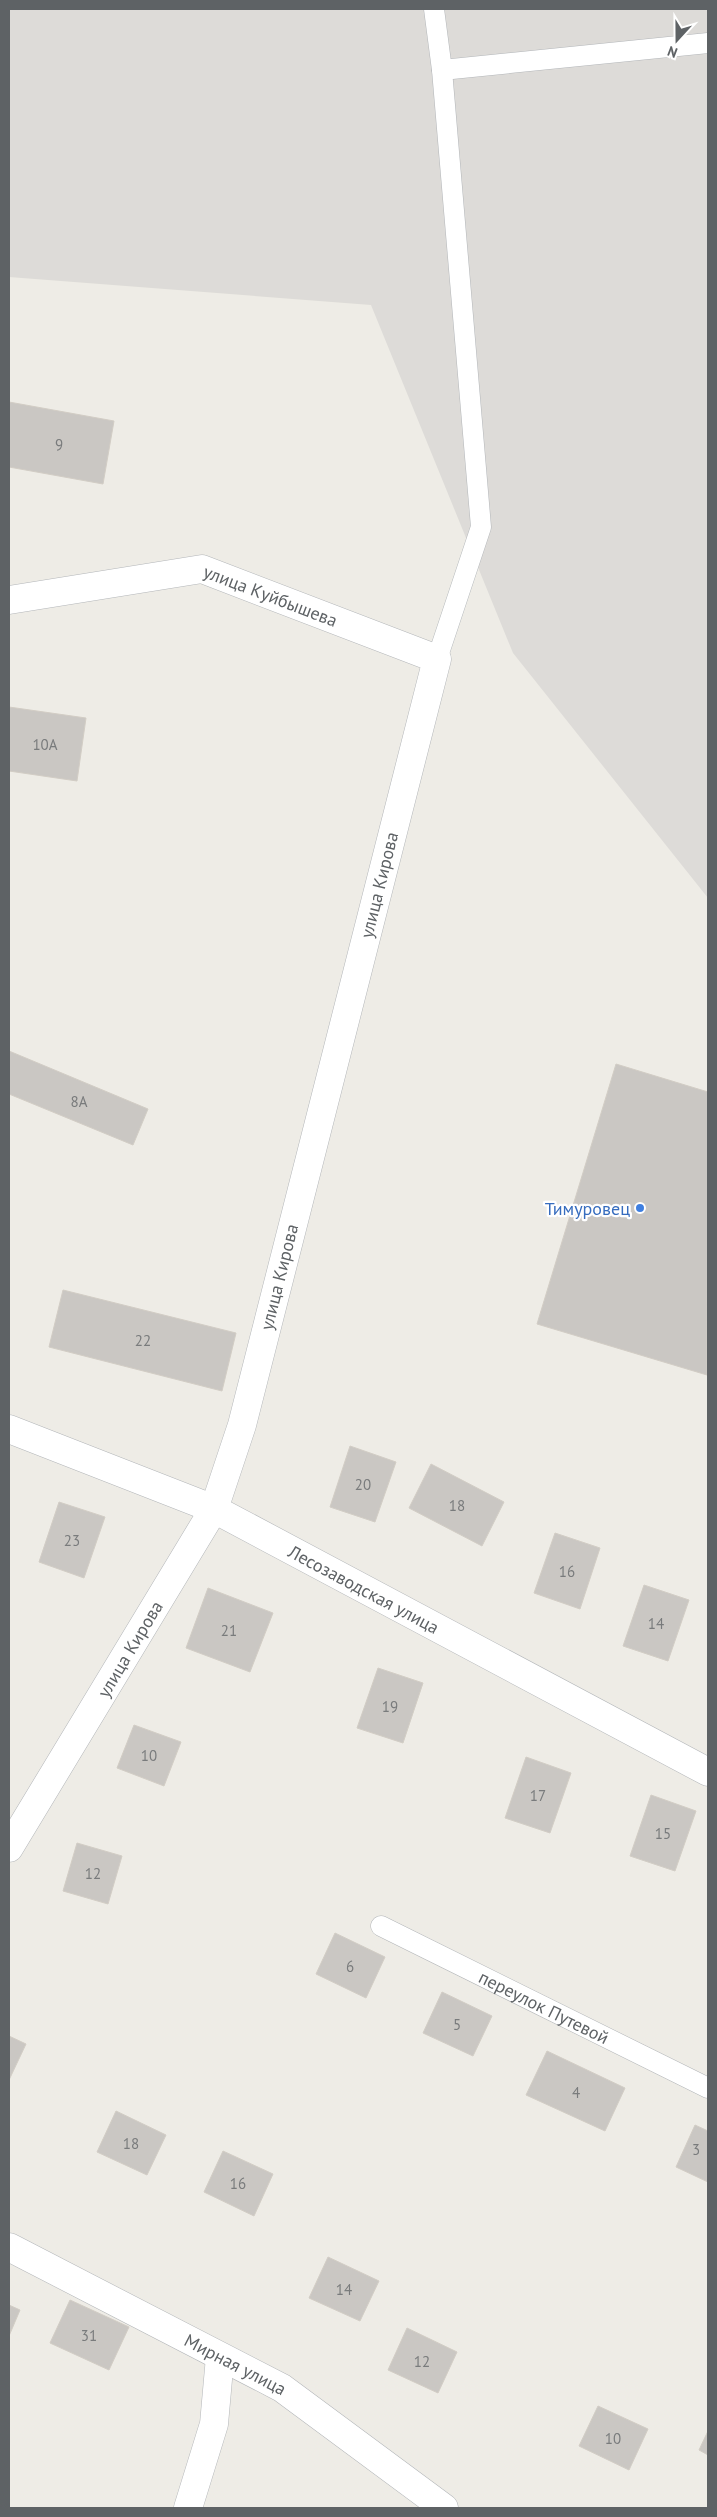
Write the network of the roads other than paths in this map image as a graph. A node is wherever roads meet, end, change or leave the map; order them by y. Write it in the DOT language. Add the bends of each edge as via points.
graph roads {
  1 [pos="434,9"];
  2 [pos="708,43"];
  3 [pos="442,70"];
  4 [pos="9,600"];
  5 [pos="437,659"];
  6 [pos="9,1429"];
  7 [pos="214,1510"];
  8 [pos="708,1772"];
  9 [pos="9,1848"];
  10 [pos="381,1926"];
  11 [pos="708,2088"];
  12 [pos="9,2247"];
  13 [pos="220,2356"];
  14 [pos="188,2508"];
  15 [pos="444,2508"];
  1 -- 3 [label="lane"];
  2 -- 3 [label="lane"];
  3 -- 5 [label="lane" via="481,528"];
  4 -- 5 [label="street, улица Куйбышева" via="202,569"];
  5 -- 7 [label="street, улица Кирова" via="242,1424"];
  6 -- 7 [label="street, Лесозаводская улица"];
  7 -- 8 [label="street, Лесозаводская улица"];
  7 -- 9 [label="street, улица Кирова"];
  10 -- 11 [label="lane, переулок Путевой"];
  12 -- 13 [label="street, Мирная улица"];
  13 -- 14 [label="street" via="214,2424"];
  13 -- 15 [label="street, Мирная улица" via="282,2388"];
}
